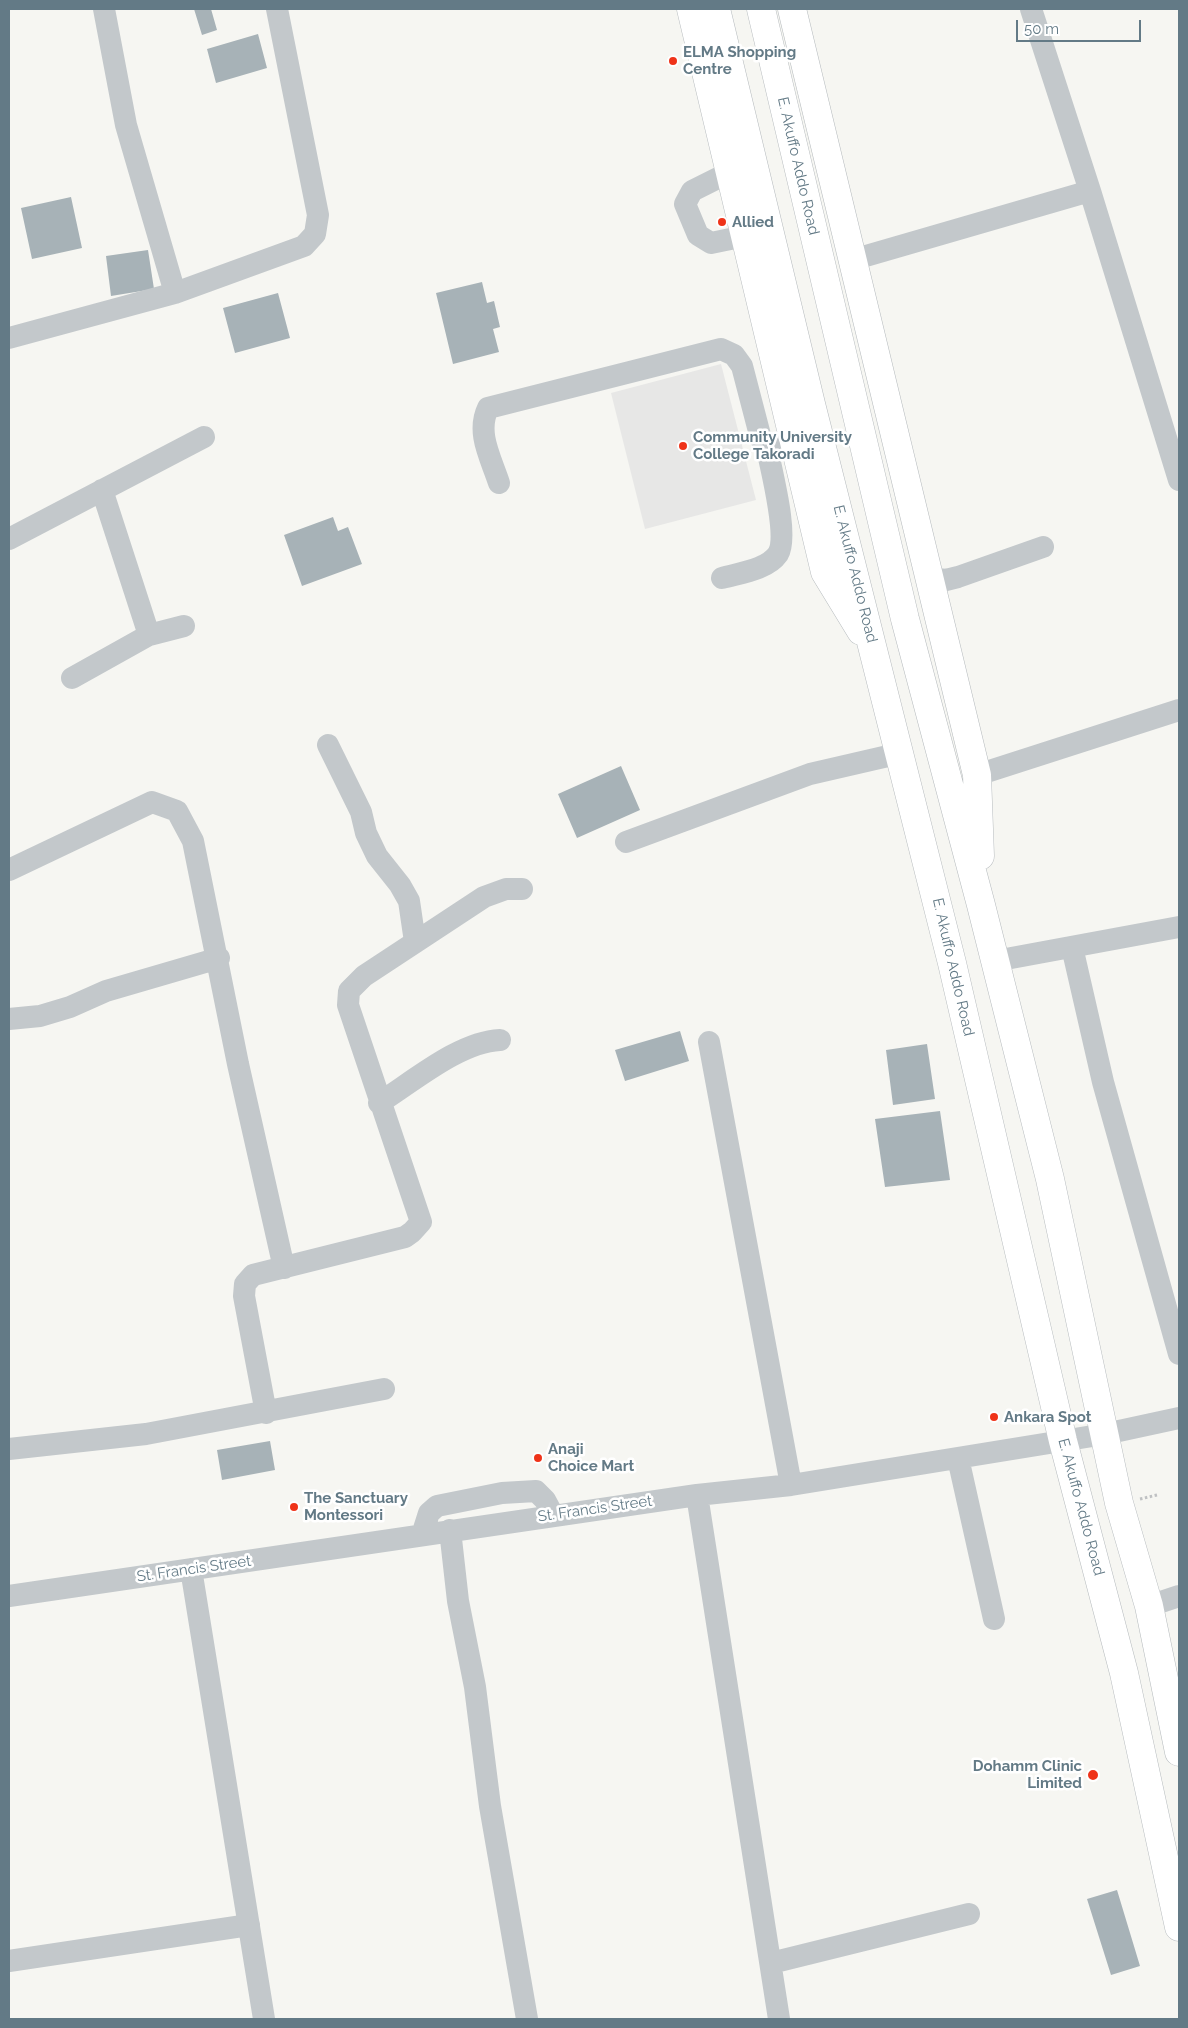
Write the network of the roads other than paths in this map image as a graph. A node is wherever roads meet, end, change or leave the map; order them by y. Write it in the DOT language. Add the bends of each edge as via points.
graph roads {
  1 [pos="104,9"];
  2 [pos="277,9"];
  3 [pos="691,9"];
  4 [pos="716,9"];
  5 [pos="761,9"];
  6 [pos="792,9"];
  7 [pos="1031,9"];
  8 [pos="730,172"];
  9 [pos="1090,191"];
  10 [pos="745,236"];
  11 [pos="852,260"];
  12 [pos="175,293"];
  13 [pos="9,338"];
  14 [pos="204,437"];
  15 [pos="795,444"];
  16 [pos="767,448"];
  17 [pos="1179,480"];
  18 [pos="499,482"];
  19 [pos="102,490"];
  20 [pos="9,539"];
  21 [pos="1043,547"];
  22 [pos="722,578"];
  23 [pos="929,578"];
  24 [pos="184,626"];
  25 [pos="149,635"];
  26 [pos="876,655"];
  27 [pos="72,678"];
  28 [pos="1179,710"];
  29 [pos="328,745"];
  30 [pos="901,753"];
  31 [pos="977,776"];
  32 [pos="626,842"];
  33 [pos="9,870"];
  34 [pos="522,889"];
  35 [pos="981,906"];
  36 [pos="1179,927"];
  37 [pos="415,942"];
  38 [pos="1072,947"];
  39 [pos="219,958"];
  40 [pos="995,961"];
  41 [pos="9,1019"];
  42 [pos="500,1040"];
  43 [pos="709,1042"];
  44 [pos="380,1103"];
  45 [pos="284,1268"];
  46 [pos="1179,1354"];
  47 [pos="384,1389"];
  48 [pos="266,1413"];
  49 [pos="1179,1418"];
  50 [pos="1105,1434"];
  51 [pos="1063,1441"];
  52 [pos="9,1449"];
  53 [pos="958,1458"];
  54 [pos="791,1485"];
  55 [pos="697,1495"];
  56 [pos="553,1515"];
  57 [pos="450,1530"];
  58 [pos="422,1535"];
  59 [pos="191,1569"];
  60 [pos="9,1596"];
  61 [pos="1179,1596"];
  62 [pos="1148,1606"];
  63 [pos="994,1619"];
  64 [pos="1179,1752"];
  65 [pos="969,1914"];
  66 [pos="249,1925"];
  67 [pos="1179,1927"];
  68 [pos="9,1961"];
  69 [pos="771,1963"];
  70 [pos="264,2019"];
  71 [pos="527,2019"];
  72 [pos="779,2019"];
  1 -- 12 [label="street" via="126,125"];
  2 -- 12 [label="street" via="318,215 315,234 304,246"];
  3 -- 8 [label="main road"];
  4 -- 26 [label="main road, E. Akuffo Addo Road" via="811,404"];
  5 -- 35 [label="main road, E. Akuffo Addo Road" via="905,619"];
  6 -- 11 [label="main road"];
  7 -- 9 [label="street"];
  8 -- 10 [label="main road"];
  8 -- 10 [label="street" via="692,191 685,204 698,235 711,243"];
  9 -- 11 [label="street"];
  9 -- 17 [label="street"];
  10 -- 15 [label="main road"];
  11 -- 23 [label="main road"];
  12 -- 13 [label="street"];
  14 -- 19 [label="street"];
  15 -- 16 [label="street" via="778,449"];
  15 -- 26 [label="main road" via="825,572"];
  16 -- 18 [label="street" via="760,439 742,366 734,355 720,349 488,408 482,421 483,436"];
  16 -- 22 [label="street" via="783,536 778,554 761,567"];
  19 -- 20 [label="street"];
  19 -- 25 [label="street"];
  21 -- 23 [label="street" via="958,577 946,580"];
  23 -- 31 [label="main road"];
  24 -- 25 [label="street"];
  25 -- 27 [label="street"];
  26 -- 30 [label="main road, E. Akuffo Addo Road"];
  28 -- 31 [label="street"];
  29 -- 37 [label="street" via="361,812 376,856 409,901"];
  30 -- 32 [label="street" via="810,774"];
  30 -- 51 [label="main road, E. Akuffo Addo Road"];
  31 -- 35 [label="main road"];
  33 -- 39 [label="street" via="152,802 177,811 193,841"];
  34 -- 37 [label="street" via="506,889 484,897"];
  35 -- 40 [label="main road, E. Akuffo Addo Road"];
  36 -- 38 [label="street"];
  37 -- 44 [label="street" via="364,976 349,991 348,1005"];
  38 -- 40 [label="street"];
  38 -- 46 [label="street" via="1103,1082"];
  39 -- 41 [label="street" via="106,991 40,1016"];
  39 -- 45 [label="street" via="240,1073"];
  40 -- 50 [label="main road, E. Akuffo Addo Road" via="1050,1179"];
  42 -- 44 [label="street" via="466,1047"];
  43 -- 54 [label="street"];
  44 -- 45 [label="street" via="421,1222 405,1237"];
  45 -- 48 [label="street" via="253,1275 244,1284"];
  47 -- 48 [label="street"];
  48 -- 52 [label="street" via="146,1434"];
  49 -- 50 [label="street, St. Francis Street"];
  50 -- 51 [label="street, St. Francis Street"];
  50 -- 62 [label="main road, E. Akuffo Addo Road"];
  51 -- 53 [label="street, St. Francis Street"];
  51 -- 67 [label="main road, E. Akuffo Addo Road" via="1124,1673"];
  53 -- 54 [label="street, St. Francis Street"];
  53 -- 63 [label="street"];
  54 -- 55 [label="street, St. Francis Street"];
  55 -- 56 [label="street, St. Francis Street"];
  55 -- 69 [label="street"];
  56 -- 57 [label="street, St. Francis Street"];
  56 -- 58 [label="street" via="546,1500 536,1491 502,1493 437,1506 429,1512"];
  57 -- 58 [label="street, St. Francis Street"];
  57 -- 71 [label="street" via="490,1806"];
  58 -- 59 [label="street, St. Francis Street"];
  59 -- 60 [label="street, St. Francis Street"];
  59 -- 66 [label="street"];
  61 -- 62 [label="street"];
  62 -- 64 [label="main road, E. Akuffo Addo Road"];
  65 -- 69 [label="street"];
  66 -- 68 [label="street"];
  66 -- 70 [label="street"];
  69 -- 72 [label="street"];
}
